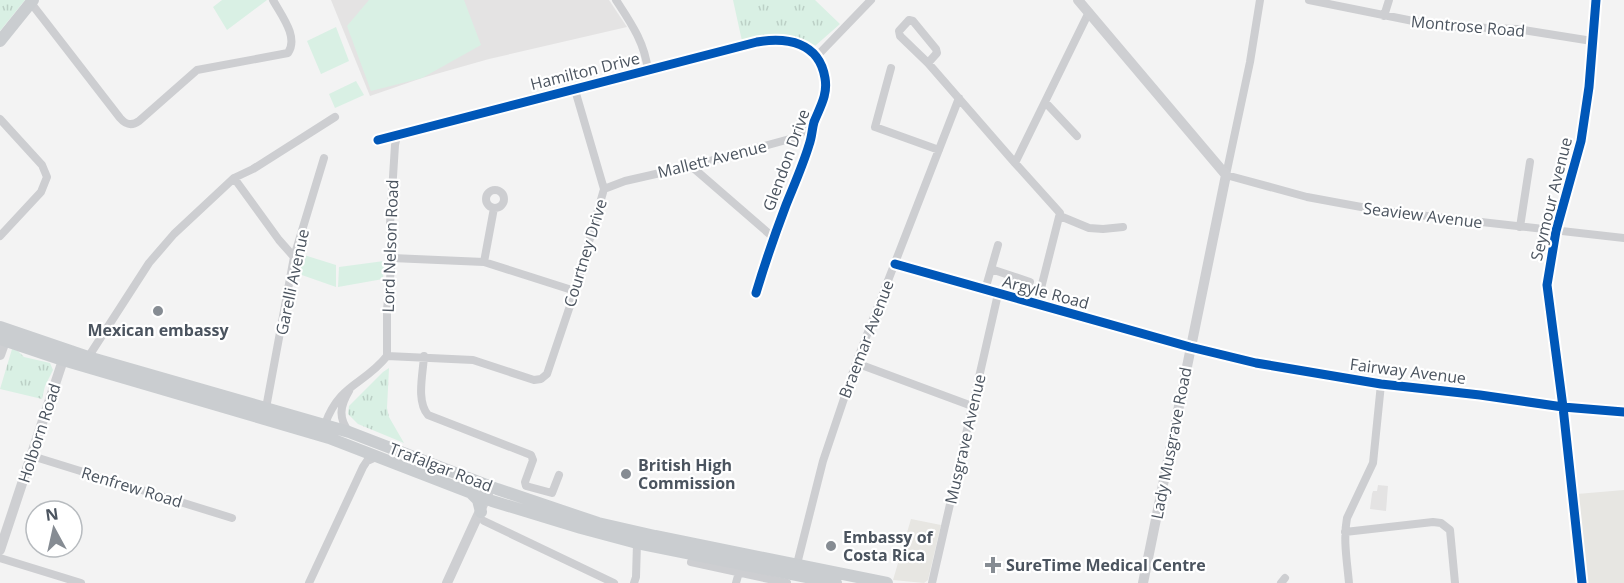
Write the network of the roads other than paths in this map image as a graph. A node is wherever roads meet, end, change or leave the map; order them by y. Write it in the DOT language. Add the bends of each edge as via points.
graph roads {
  1 [pos="273,0"];
  2 [pos="616,0"];
  3 [pos="871,0"];
  4 [pos="1078,0"];
  5 [pos="1260,0"];
  6 [pos="1309,0"];
  7 [pos="1389,0"];
  8 [pos="1596,0"];
  9 [pos="32,1"];
  10 [pos="1089,12"];
  11 [pos="1384,16"];
  12 [pos="0,41"];
  13 [pos="1592,41"];
  14 [pos="817,56"];
  15 [pos="928,63"];
  16 [pos="891,68"];
  17 [pos="648,70"];
  18 [pos="574,90"];
  19 [pos="958,98"];
  20 [pos="1045,102"];
  21 [pos="335,117"];
  22 [pos="0,119"];
  23 [pos="815,121"];
  24 [pos="397,136"];
  25 [pos="1077,136"];
  26 [pos="378,140"];
  27 [pos="939,150"];
  28 [pos="324,158"];
  29 [pos="1530,162"];
  30 [pos="1015,163"];
  31 [pos="691,166"];
  32 [pos="1226,175"];
  33 [pos="234,178"];
  34 [pos="604,189"];
  35 [pos="494,208"];
  36 [pos="1060,216"];
  37 [pos="1123,227"];
  38 [pos="1520,227"];
  39 [pos="1556,231"];
  40 [pos="0,236"];
  41 [pos="774,238"];
  42 [pos="1624,238"];
  43 [pos="998,245"];
  44 [pos="294,257"];
  45 [pos="392,258"];
  46 [pos="484,262"];
  47 [pos="895,264"];
  48 [pos="991,269"];
  49 [pos="280,278"];
  50 [pos="289,282"];
  51 [pos="1030,282"];
  52 [pos="985,290"];
  53 [pos="575,291"];
  54 [pos="756,292"];
  55 [pos="998,294"];
  56 [pos="1037,304"];
  57 [pos="0,327"];
  58 [pos="2,340"];
  59 [pos="1190,347"];
  60 [pos="0,355"];
  61 [pos="64,355"];
  62 [pos="387,356"];
  63 [pos="424,356"];
  64 [pos="86,362"];
  65 [pos="856,363"];
  66 [pos="1381,384"];
  67 [pos="352,385"];
  68 [pos="972,406"];
  69 [pos="1563,407"];
  70 [pos="266,408"];
  71 [pos="1624,412"];
  72 [pos="325,424"];
  73 [pos="349,432"];
  74 [pos="329,438"];
  75 [pos="32,456"];
  76 [pos="377,457"];
  77 [pos="559,475"];
  78 [pos="464,490"];
  79 [pos="492,494"];
  80 [pos="507,506"];
  81 [pos="484,516"];
  82 [pos="232,518"];
  83 [pos="1345,532"];
  84 [pos="637,543"];
  85 [pos="0,550"];
  86 [pos="0,558"];
  87 [pos="691,562"];
  88 [pos="797,564"];
  89 [pos="739,572"];
  90 [pos="821,581"];
  91 [pos="81,583"];
  92 [pos="309,583"];
  93 [pos="447,583"];
  94 [pos="455,583"];
  95 [pos="614,583"];
  96 [pos="634,583"];
  97 [pos="736,583"];
  98 [pos="787,583"];
  99 [pos="836,583"];
  100 [pos="887,583"];
  101 [pos="932,583"];
  102 [pos="1143,583"];
  103 [pos="1349,583"];
  104 [pos="1455,583"];
  105 [pos="1581,583"];
  1 -- 9 [label="street" via="292,38 288,53 197,70 132,124 120,118"];
  2 -- 17 [label="street" via="640,38"];
  3 -- 14 [label="street"];
  4 -- 10 [label="main road"];
  5 -- 32 [label="street"];
  6 -- 11 [label="street, Montrose Road"];
  7 -- 11 [label="street"];
  8 -- 13 [label="street, Seymour Avenue"];
  9 -- 12 [label="main road"];
  10 -- 20 [label="street"];
  10 -- 32 [label="main road"];
  11 -- 13 [label="street, Montrose Road" via="1438,26 1517,29"];
  13 -- 39 [label="street, Seymour Avenue" via="1581,141"];
  14 -- 17 [label="street, Hamilton Drive" via="800,44 776,39"];
  14 -- 23 [label="street, Glendon Drive" via="826,80"];
  15 -- 15 [label="street" via="898,33 909,20 936,48 937,53"];
  15 -- 19 [label="street"];
  16 -- 27 [label="street" via="875,127"];
  17 -- 18 [label="street, Hamilton Drive"];
  18 -- 24 [label="street, Hamilton Drive"];
  18 -- 34 [label="street, Courtney Drive"];
  19 -- 27 [label="street, Braemar Avenue"];
  19 -- 30 [label="street"];
  20 -- 25 [label="street"];
  20 -- 30 [label="street"];
  21 -- 33 [label="street"];
  22 -- 40 [label="street" via="42,165 47,177 41,192"];
  23 -- 31 [label="street, Mallett Avenue" via="797,137"];
  23 -- 41 [label="street, Glendon Drive"];
  24 -- 26 [label="street, Hamilton Drive"];
  24 -- 45 [label="street, Lord Nelson Road" via="390,224"];
  27 -- 47 [label="street, Braemar Avenue"];
  28 -- 44 [label="street, Garelli Avenue"];
  29 -- 38 [label="street"];
  30 -- 36 [label="street"];
  31 -- 34 [label="street, Mallett Avenue"];
  31 -- 41 [label="street"];
  32 -- 38 [label="street, Seaview Avenue" via="1307,197 1383,211"];
  32 -- 59 [label="main road, Lady Musgrave Road"];
  33 -- 44 [label="street"];
  33 -- 64 [label="street" via="149,263"];
  34 -- 53 [label="street, Courtney Drive"];
  35 -- 46 [label="street"];
  36 -- 37 [label="street" via="1089,228"];
  36 -- 56 [label="street"];
  38 -- 39 [label="street, Seaview Avenue"];
  39 -- 42 [label="street, Seaview Avenue"];
  39 -- 69 [label="street, Seymour Avenue" via="1547,294"];
  41 -- 54 [label="street, Glendon Drive"];
  43 -- 48 [label="street"];
  44 -- 50 [label="street, Garelli Avenue"];
  45 -- 46 [label="street"];
  45 -- 62 [label="street, Lord Nelson Road"];
  46 -- 53 [label="street"];
  47 -- 52 [label="street, Argyle Road"];
  47 -- 65 [label="street, Braemar Avenue"];
  48 -- 51 [label="street"];
  48 -- 52 [label="street"];
  49 -- 50 [label="street"];
  50 -- 70 [label="street, Garelli Avenue"];
  52 -- 55 [label="street, Argyle Road"];
  53 -- 63 [label="street, Courtney Drive" via="547,374 541,379 473,360"];
  55 -- 56 [label="street, Argyle Road"];
  55 -- 68 [label="street, Musgrave Avenue"];
  56 -- 59 [label="street, Argyle Road"];
  57 -- 61 [label="main road, Trafalgar Road"];
  58 -- 60 [label="main road"];
  58 -- 61 [label="main road, Trafalgar Road"];
  59 -- 66 [label="street, Fairway Avenue" via="1256,363"];
  59 -- 102 [label="main road, Lady Musgrave Road"];
  61 -- 64 [label="main road, Trafalgar Road"];
  61 -- 75 [label="main road, Holborn Road"];
  62 -- 63 [label="street"];
  62 -- 67 [label="street"];
  63 -- 77 [label="street" via="422,398 428,415 531,454 526,486 552,493"];
  64 -- 70 [label="main road, Trafalgar Road" via="189,382"];
  64 -- 74 [label="main road, Trafalgar Road"];
  65 -- 68 [label="street"];
  65 -- 88 [label="street, Braemar Avenue" via="823,462"];
  66 -- 69 [label="street, Fairway Avenue"];
  66 -- 83 [label="street" via="1373,463 1347,518"];
  67 -- 72 [label="street" via="330,410"];
  67 -- 73 [label="street" via="341,406 343,424"];
  68 -- 101 [label="street, Musgrave Avenue"];
  69 -- 71 [label="street, Fairway Avenue"];
  69 -- 105 [label="street, Seymour Avenue"];
  70 -- 72 [label="main road, Trafalgar Road"];
  72 -- 73 [label="main road, Trafalgar Road"];
  72 -- 74 [label="main road"];
  73 -- 79 [label="main road, Trafalgar Road"];
  74 -- 76 [label="main road, Trafalgar Road"];
  75 -- 82 [label="street, Renfrew Road"];
  75 -- 85 [label="main road, Holborn Road"];
  76 -- 78 [label="main road, Trafalgar Road"];
  76 -- 92 [label="street" via="363,466"];
  78 -- 79 [label="main road, Trafalgar Road"];
  78 -- 81 [label="main road" via="478,500"];
  79 -- 80 [label="main road, Trafalgar Road"];
  79 -- 81 [label="main road"];
  79 -- 88 [label="main road, Trafalgar Road" via="598,523"];
  80 -- 81 [label="main road" via="492,508"];
  80 -- 84 [label="main road, Trafalgar Road"];
  81 -- 93 [label="main road"];
  81 -- 94 [label="main road"];
  81 -- 95 [label="street"];
  83 -- 103 [label="street"];
  83 -- 104 [label="street" via="1441,523 1450,530"];
  84 -- 90 [label="main road, Trafalgar Road"];
  84 -- 96 [label="street"];
  86 -- 91 [label="street"];
  87 -- 89 [label="street"];
  88 -- 100 [label="main road, Trafalgar Road"];
  89 -- 97 [label="street"];
  89 -- 98 [label="street"];
  90 -- 99 [label="main road"];
}
